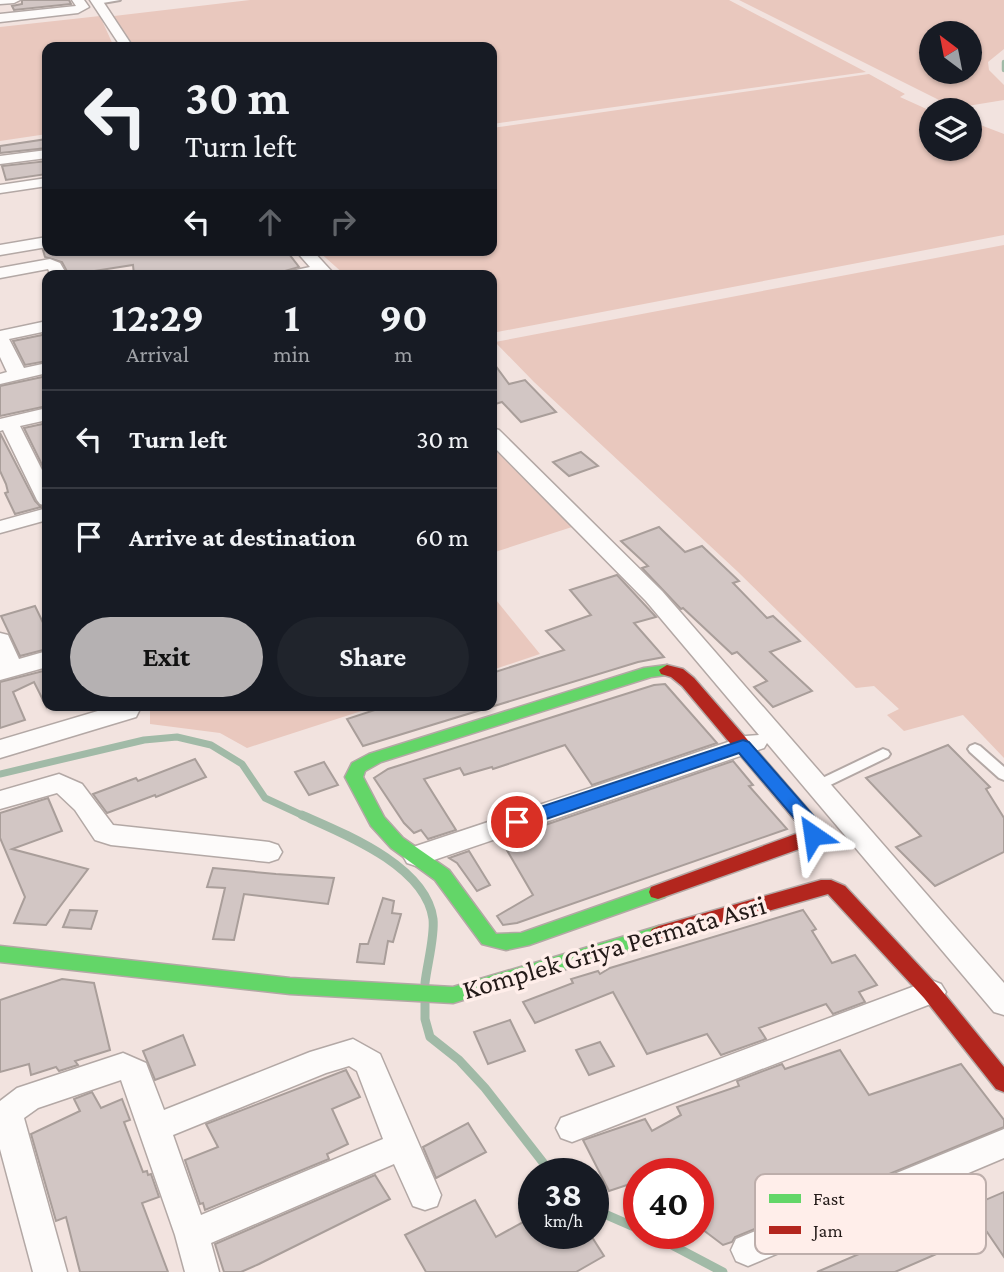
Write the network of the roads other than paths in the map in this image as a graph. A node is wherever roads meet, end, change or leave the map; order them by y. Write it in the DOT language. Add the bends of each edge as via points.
graph roads {
  1 [pos="14,0"];
  2 [pos="78,0"];
  3 [pos="117,0"];
  4 [pos="0,1"];
  5 [pos="96,1"];
  6 [pos="0,18"];
  7 [pos="124,42"];
  8 [pos="42,155"];
  9 [pos="0,160"];
  10 [pos="42,183"];
  11 [pos="0,189"];
  12 [pos="42,243"];
  13 [pos="0,250"];
  14 [pos="309,256"];
  15 [pos="57,270"];
  16 [pos="322,270"];
  17 [pos="0,273"];
  18 [pos="42,327"];
  19 [pos="0,337"];
  20 [pos="42,369"];
  21 [pos="9,377"];
  22 [pos="42,415"];
  23 [pos="5,424"];
  24 [pos="497,439"];
  25 [pos="42,491"];
  26 [pos="42,515"];
  27 [pos="0,527"];
  28 [pos="0,640"];
  29 [pos="42,660"];
  30 [pos="5,670"];
  31 [pos="127,711"];
  32 [pos="773,735"];
  33 [pos="743,746"];
  34 [pos="0,749"];
  35 [pos="975,749"];
  36 [pos="883,754"];
  37 [pos="1004,775"];
  38 [pos="817,786"];
  39 [pos="0,800"];
  40 [pos="269,852"];
  41 [pos="416,856"];
  42 [pos="0,954"];
  43 [pos="931,992"];
  44 [pos="1004,1003"];
  45 [pos="1004,1083"];
  46 [pos="154,1128"];
  47 [pos="572,1128"];
  48 [pos="1004,1143"];
  49 [pos="402,1146"];
  50 [pos="930,1174"];
  51 [pos="425,1195"];
  52 [pos="192,1235"];
  53 [pos="755,1247"];
  54 [pos="748,1250"];
  55 [pos="50,1272"];
  56 [pos="202,1272"];
  1 -- 4 [label="street"];
  2 -- 6 [label="street" via="83,7 78,9"];
  3 -- 5 [label="lane"];
  5 -- 7 [label="street"];
  8 -- 9 [label="street"];
  10 -- 11 [label="street"];
  12 -- 13 [label="street"];
  14 -- 16 [label="street"];
  15 -- 17 [label="street" via="50,264"];
  18 -- 19 [label="street"];
  19 -- 21 [label="street"];
  20 -- 21 [label="street"];
  22 -- 23 [label="street"];
  23 -- 25 [label="street"];
  24 -- 32 [label="street" via="654,596"];
  26 -- 27 [label="street"];
  28 -- 30 [label="street"];
  29 -- 30 [label="street"];
  31 -- 34 [label="street"];
  32 -- 33 [label="street"];
  32 -- 38 [label="street"];
  33 -- 41 [label="street"];
  33 -- 41 [label="street" via="683,678 659,670 366,761 354,777 377,821"];
  33 -- 41 [label="street" via="811,825 810,838 508,944 489,939 442,874"];
  35 -- 37 [label="lane"];
  36 -- 38 [label="lane"];
  38 -- 44 [label="street"];
  39 -- 40 [label="street" via="59,783 76,794 104,833"];
  42 -- 43 [label="street, Komplek Griya Permata Asri" via="290,986 453,995 831,887"];
  43 -- 45 [label="street, Komplek Griya Permata Asri"];
  43 -- 47 [label="street"];
  46 -- 49 [label="street" via="353,1052 369,1063"];
  46 -- 52 [label="street"];
  46 -- 55 [label="street" via="135,1072 122,1066 28,1098 10,1111 8,1121"];
  48 -- 50 [label="street"];
  49 -- 51 [label="street"];
  49 -- 52 [label="street"];
  52 -- 56 [label="street"];
  53 -- 54 [label="street"];
}
